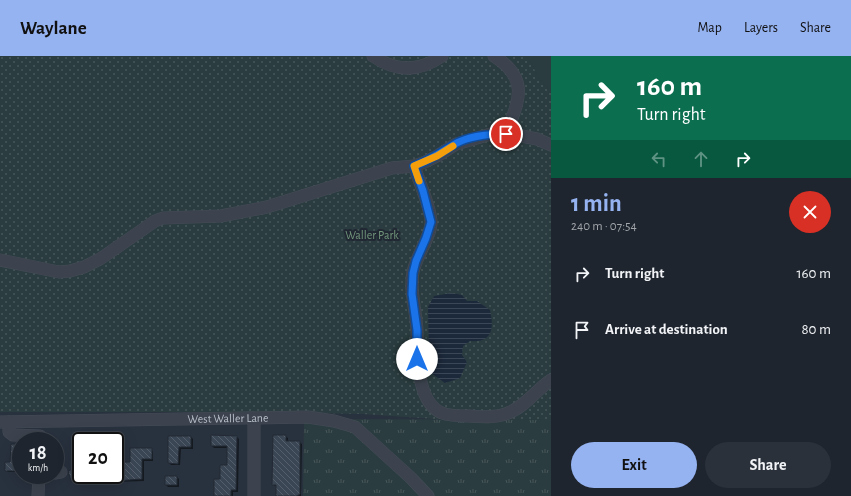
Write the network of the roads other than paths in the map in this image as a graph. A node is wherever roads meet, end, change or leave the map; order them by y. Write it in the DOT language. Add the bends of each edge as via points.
graph roads {
  1 [pos="373,56"];
  2 [pos="442,56"];
  3 [pos="494,56"];
  4 [pos="506,134"];
  5 [pos="551,145"];
  6 [pos="414,166"];
  7 [pos="0,260"];
  8 [pos="551,380"];
  9 [pos="254,419"];
  10 [pos="42,421"];
  11 [pos="4,422"];
  12 [pos="41,432"];
  13 [pos="12,434"];
  14 [pos="39,484"];
  15 [pos="40,496"];
  16 [pos="254,496"];
  17 [pos="428,496"];
  1 -- 2 [label="street" via="393,66 406,68 419,67"];
  3 -- 4 [label="street" via="508,66 518,82 516,104"];
  4 -- 5 [label="street" via="537,139"];
  4 -- 6 [label="street" via="491,134 456,144"];
  6 -- 7 [label="street" via="392,168 250,211 222,216 173,217 155,221 100,259 70,271 59,272"];
  6 -- 8 [label="street" via="431,222 416,261 412,283 419,372 430,403 442,413 454,416 487,417 508,414"];
  9 -- 10 [label="street, West Waller Lane"];
  9 -- 16 [label="street"];
  9 -- 17 [label="street, West Waller Lane" via="308,418 355,427"];
  10 -- 11 [label="street, West Waller Lane"];
  10 -- 12 [label="street"];
  11 -- 13 [label="street"];
  14 -- 15 [label="street"];
}
